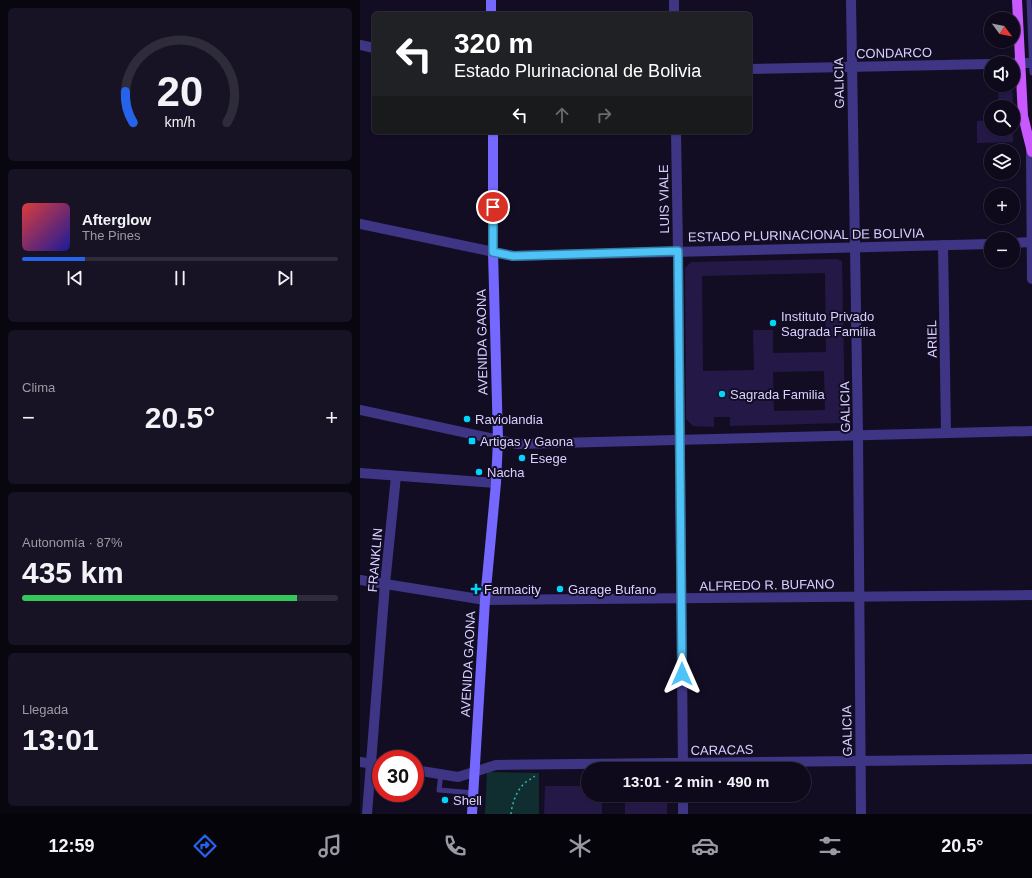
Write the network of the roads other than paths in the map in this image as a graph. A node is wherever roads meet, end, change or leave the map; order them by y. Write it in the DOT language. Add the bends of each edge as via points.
graph roads {
  1 [pos="491,0"];
  2 [pos="674,0"];
  3 [pos="851,0"];
  4 [pos="1017,0"];
  5 [pos="1029,0"];
  6 [pos="491,12"];
  7 [pos="674,12"];
  8 [pos="360,45"];
  9 [pos="372,48"];
  10 [pos="1024,63"];
  11 [pos="984,64"];
  12 [pos="852,67"];
  13 [pos="752,69"];
  14 [pos="1032,73"];
  15 [pos="493,134"];
  16 [pos="676,134"];
  17 [pos="1032,151"];
  18 [pos="360,224"];
  19 [pos="1032,242"];
  20 [pos="1020,243"];
  21 [pos="984,244"];
  22 [pos="943,245"];
  23 [pos="855,247"];
  24 [pos="678,251"];
  25 [pos="493,252"];
  26 [pos="1032,279"];
  27 [pos="360,410"];
  28 [pos="1032,431"];
  29 [pos="946,432"];
  30 [pos="858,434"];
  31 [pos="498,440"];
  32 [pos="680,441"];
  33 [pos="360,472"];
  34 [pos="396,476"];
  35 [pos="496,483"];
  36 [pos="360,580"];
  37 [pos="385,584"];
  38 [pos="1032,595"];
  39 [pos="858,597"];
  40 [pos="682,599"];
  41 [pos="485,600"];
  42 [pos="377,750"];
  43 [pos="1032,759"];
  44 [pos="860,761"];
  45 [pos="360,762"];
  46 [pos="683,762"];
  47 [pos="811,762"];
  48 [pos="372,764"];
  49 [pos="581,765"];
  50 [pos="424,771"];
  51 [pos="475,773"];
  52 [pos="441,774"];
  53 [pos="372,789"];
  54 [pos="474,793"];
  55 [pos="683,802"];
  56 [pos="368,814"];
  57 [pos="472,814"];
  58 [pos="683,814"];
  59 [pos="861,814"];
  1 -- 6 [label="main road"];
  2 -- 7 [label="street"];
  3 -- 12 [label="street, GALICIA"];
  4 -- 10 [label="main road"];
  5 -- 10 [label="lane"];
  8 -- 9 [label="street"];
  10 -- 14 [label="lane"];
  10 -- 17 [label="main road" via="1023,116"];
  11 -- 12 [label="street, CONDARCO"];
  12 -- 13 [label="street, CONDARCO"];
  12 -- 23 [label="street, GALICIA"];
  15 -- 25 [label="main road, AVENIDA GAONA"];
  16 -- 24 [label="street, LUIS VIALE"];
  17 -- 19 [label="street"];
  18 -- 25 [label="street, ESTADO PLURINACIONAL DE BOLIVIA"];
  19 -- 20 [label="street"];
  19 -- 26 [label="street"];
  21 -- 22 [label="street, ESTADO PLURINACIONAL DE BOLIVIA"];
  22 -- 23 [label="street, ESTADO PLURINACIONAL DE BOLIVIA"];
  22 -- 29 [label="street, ARIEL"];
  23 -- 24 [label="street, ESTADO PLURINACIONAL DE BOLIVIA"];
  23 -- 30 [label="street, GALICIA"];
  24 -- 25 [label="street, ESTADO PLURINACIONAL DE BOLIVIA" via="513,256"];
  24 -- 32 [label="street, LUIS VIALE"];
  25 -- 31 [label="main road, AVENIDA GAONA"];
  27 -- 31 [label="street"];
  28 -- 29 [label="street"];
  29 -- 30 [label="street"];
  30 -- 32 [label="street"];
  30 -- 39 [label="street, GALICIA"];
  31 -- 32 [label="street" via="518,444"];
  31 -- 35 [label="main road, AVENIDA GAONA"];
  32 -- 40 [label="street, LUIS VIALE"];
  33 -- 34 [label="street"];
  34 -- 35 [label="street"];
  34 -- 37 [label="street, FRANKLIN"];
  35 -- 41 [label="main road, AVENIDA GAONA"];
  36 -- 37 [label="street, ALFREDO R. BUFANO"];
  37 -- 41 [label="street, ALFREDO R. BUFANO"];
  37 -- 42 [label="street, FRANKLIN"];
  38 -- 39 [label="street, ALFREDO R. BUFANO"];
  39 -- 40 [label="street, ALFREDO R. BUFANO"];
  39 -- 44 [label="street, GALICIA"];
  40 -- 41 [label="street, ALFREDO R. BUFANO"];
  40 -- 46 [label="street, LUIS VIALE"];
  41 -- 51 [label="main road, AVENIDA GAONA"];
  43 -- 44 [label="street, CARACAS"];
  44 -- 47 [label="street, CARACAS"];
  44 -- 59 [label="street, GALICIA"];
  45 -- 48 [label="street"];
  49 -- 51 [label="street, CARACAS" via="496,765"];
  50 -- 52 [label="street, CARACAS"];
  51 -- 52 [label="street, CARACAS" via="458,777"];
  51 -- 54 [label="main road, AVENIDA GAONA"];
  52 -- 54 [label="lane" via="439,790"];
  53 -- 56 [label="street, FRANKLIN"];
  54 -- 57 [label="main road, AVENIDA GAONA"];
  55 -- 58 [label="street"];
}
